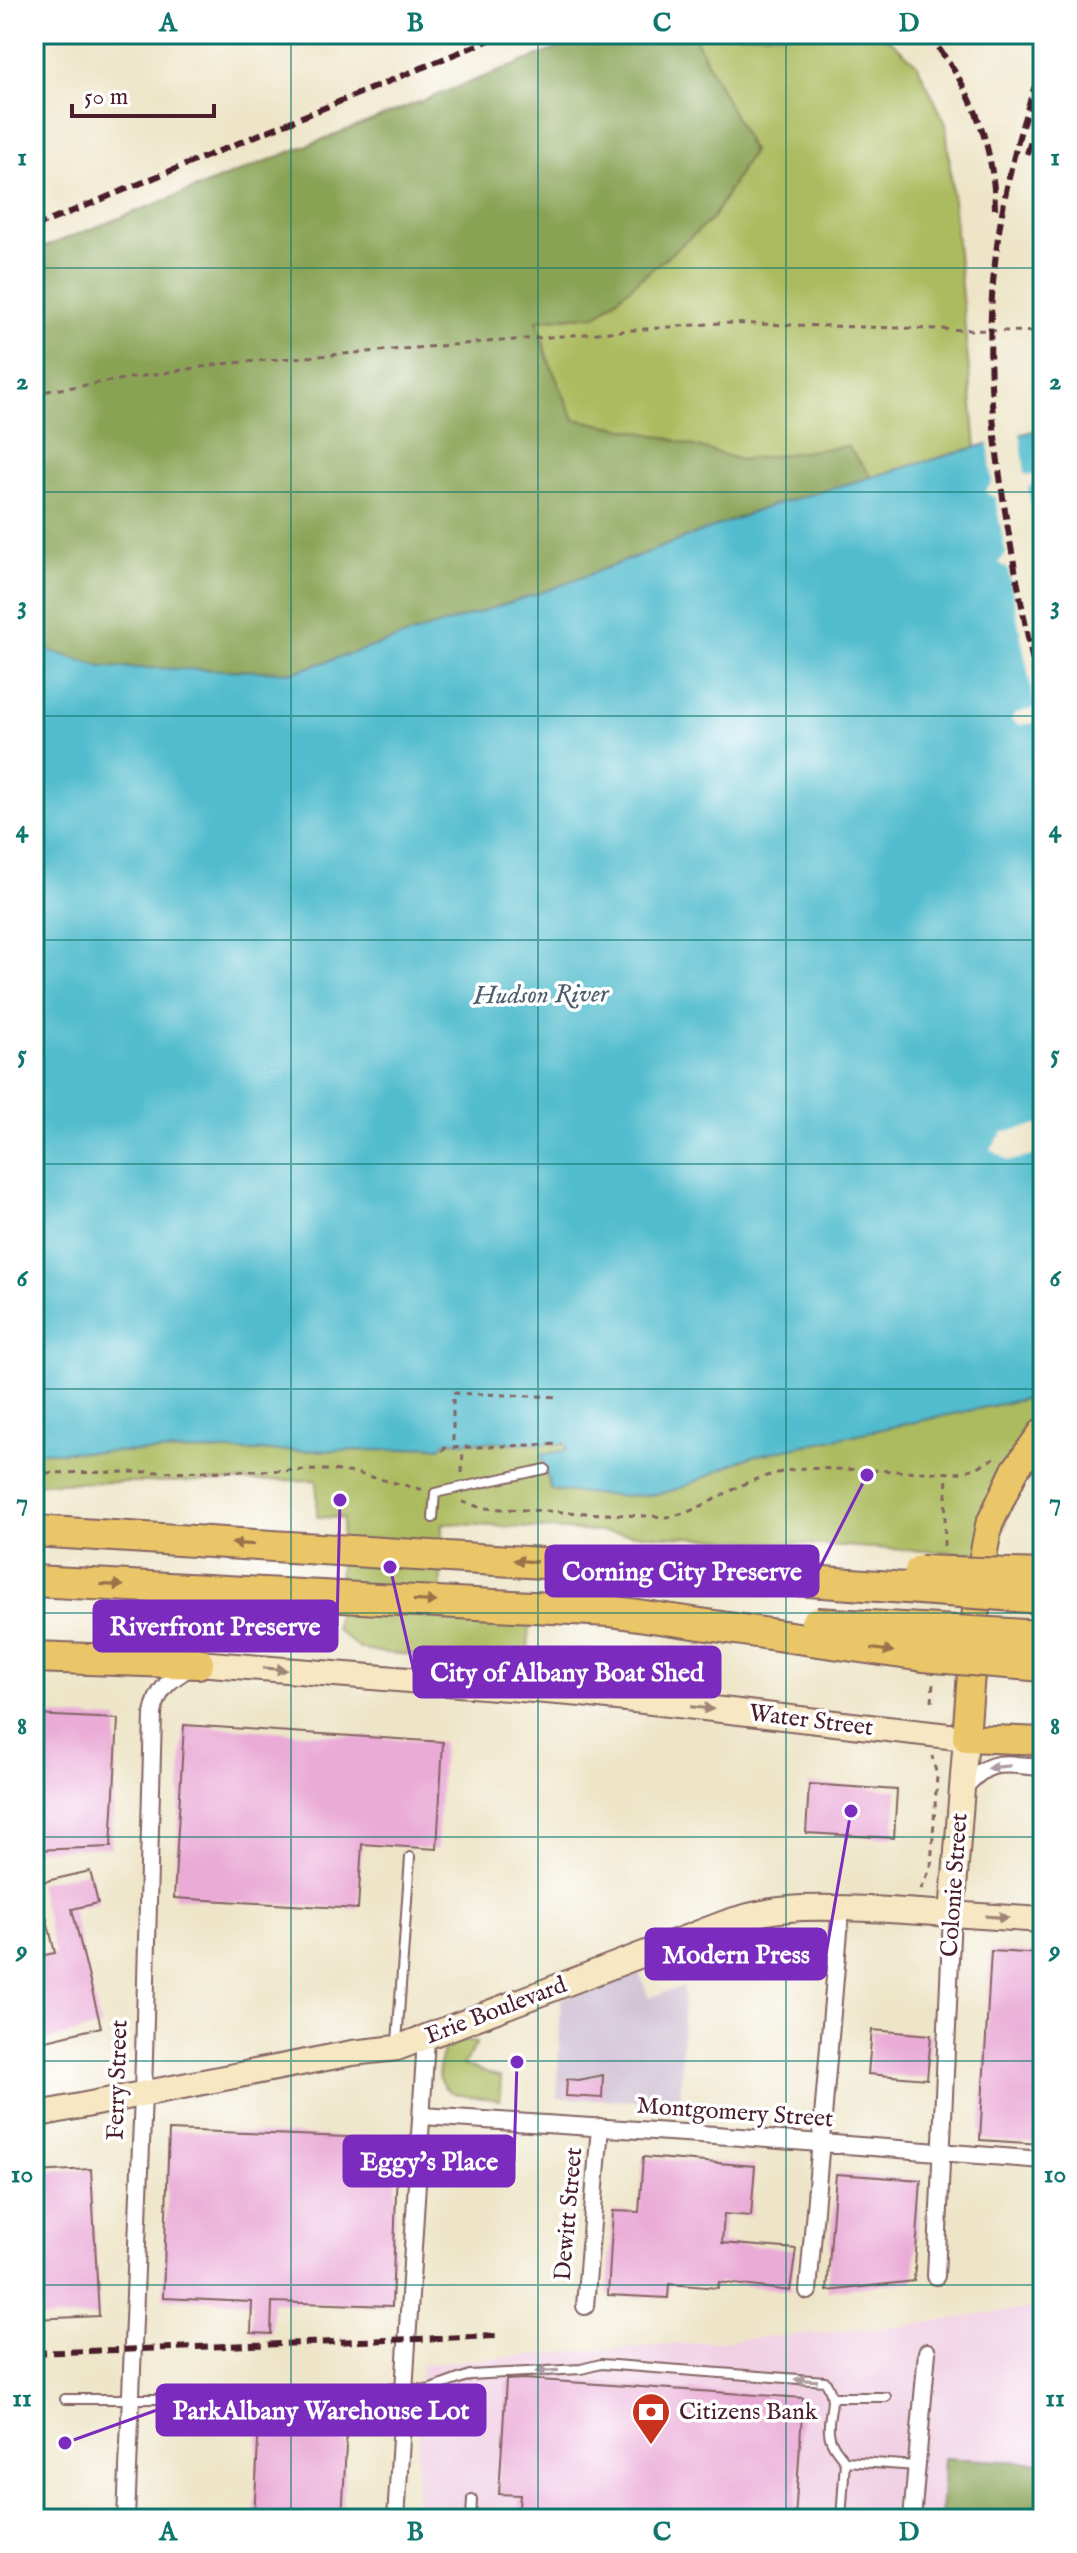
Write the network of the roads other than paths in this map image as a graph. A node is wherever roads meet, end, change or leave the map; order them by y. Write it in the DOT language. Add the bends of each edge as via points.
graph roads {
  1 [pos="1043,1431"];
  2 [pos="545,1469"];
  3 [pos="433,1518"];
  4 [pos="34,1531"];
  5 [pos="686,1572"];
  6 [pos="1043,1575"];
  7 [pos="34,1581"];
  8 [pos="1043,1598"];
  9 [pos="610,1611"];
  10 [pos="1043,1636"];
  11 [pos="584,1654"];
  12 [pos="34,1657"];
  13 [pos="198,1663"];
  14 [pos="1043,1666"];
  15 [pos="582,1694"];
  16 [pos="966,1738"];
  17 [pos="1043,1741"];
  18 [pos="1043,1767"];
  19 [pos="963,1789"];
  20 [pos="410,1857"];
  21 [pos="841,1908"];
  22 [pos="952,1914"];
  23 [pos="1043,1920"];
  24 [pos="426,2039"];
  25 [pos="397,2048"];
  26 [pos="143,2095"];
  27 [pos="34,2115"];
  28 [pos="423,2116"];
  29 [pos="600,2127"];
  30 [pos="822,2143"];
  31 [pos="943,2154"];
  32 [pos="1043,2160"];
  33 [pos="936,2276"];
  34 [pos="808,2291"];
  35 [pos="585,2306"];
  36 [pos="927,2352"];
  37 [pos="403,2388"];
  38 [pos="833,2397"];
  39 [pos="886,2397"];
  40 [pos="129,2398"];
  41 [pos="65,2399"];
  42 [pos="845,2461"];
  43 [pos="917,2466"];
  44 [pos="472,2499"];
  45 [pos="126,2519"];
  46 [pos="396,2519"];
  47 [pos="471,2519"];
  48 [pos="841,2519"];
  49 [pos="912,2519"];
  1 -- 16 [label="main road, Colonie Street" via="1000,1499 982,1552"];
  2 -- 3 [label="lane" via="435,1493"];
  5 -- 4 [label="highway, one-way"];
  5 -- 6 [label="highway, bridge"];
  5 -- 8 [label="highway, bridge"];
  7 -- 9 [label="highway, one-way"];
  9 -- 10 [label="highway, bridge"];
  9 -- 14 [label="highway, one-way, bridge" via="923,1656"];
  11 -- 15 [label="lane"];
  12 -- 13 [label="highway"];
  13 -- 15 [label="street, Water Street, one-way"];
  13 -- 26 [label="street, Ferry Street" via="163,1688 154,1706"];
  15 -- 16 [label="street, Water Street, one-way"];
  16 -- 17 [label="main road, Water Street"];
  16 -- 19 [label="street, Colonie Street"];
  18 -- 19 [label="street, one-way" via="988,1767"];
  19 -- 22 [label="street, Colonie Street"];
  20 -- 25 [label="lane"];
  21 -- 22 [label="street, Erie Boulevard"];
  21 -- 24 [label="street, Erie Boulevard" via="750,1914"];
  21 -- 30 [label="street"];
  22 -- 23 [label="street, Erie Boulevard, one-way"];
  22 -- 31 [label="street, Colonie Street"];
  24 -- 25 [label="street, Erie Boulevard"];
  24 -- 28 [label="street"];
  25 -- 26 [label="street, Erie Boulevard"];
  26 -- 27 [label="street, Erie Boulevard"];
  26 -- 40 [label="street, Ferry Street"];
  28 -- 29 [label="street, Montgomery Street"];
  28 -- 37 [label="street"];
  29 -- 30 [label="street, Montgomery Street"];
  29 -- 35 [label="street, Dewitt Street"];
  30 -- 31 [label="street, Montgomery Street"];
  30 -- 34 [label="street"];
  31 -- 32 [label="street, Montgomery Street"];
  31 -- 33 [label="street, Colonie Street"];
  36 -- 43 [label="street"];
  38 -- 37 [label="lane, one-way" via="825,2381 601,2364 470,2375 428,2390"];
  37 -- 40 [label="lane"];
  37 -- 46 [label="street"];
  38 -- 39 [label="lane"];
  38 -- 42 [label="lane" via="829,2433"];
  40 -- 41 [label="lane"];
  40 -- 45 [label="street, Ferry Street"];
  42 -- 43 [label="lane"];
  42 -- 48 [label="lane"];
  43 -- 49 [label="street"];
  44 -- 47 [label="lane"];
}
